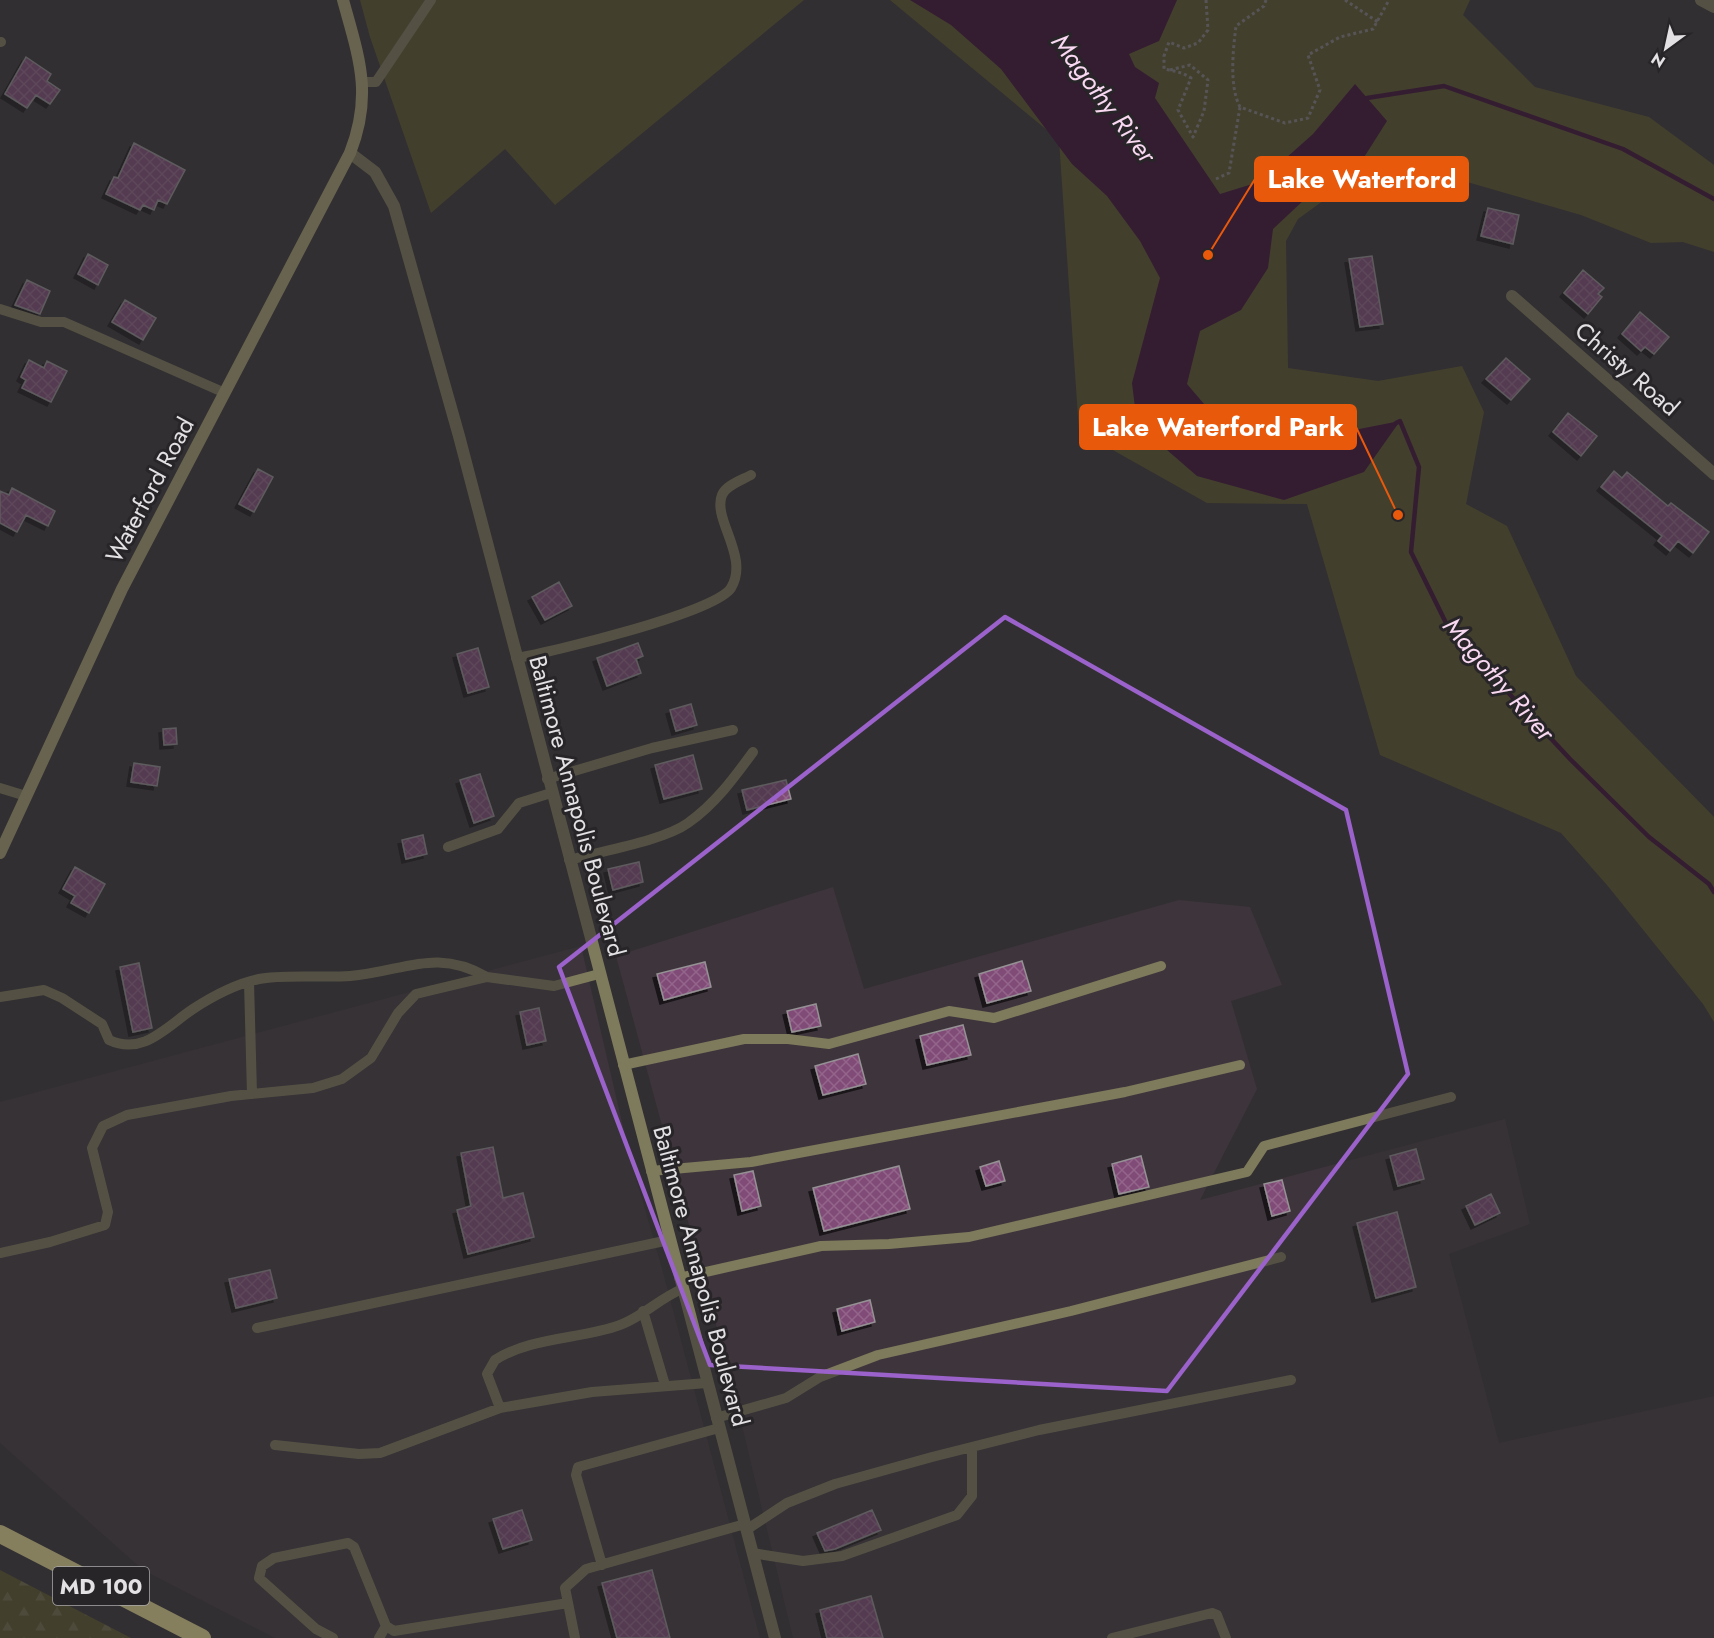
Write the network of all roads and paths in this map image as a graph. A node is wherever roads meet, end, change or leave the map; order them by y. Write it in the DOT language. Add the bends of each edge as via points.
graph roads {
  1 [pos="343,0"];
  2 [pos="431,0"];
  3 [pos="1206,0"];
  4 [pos="1266,0"];
  5 [pos="1345,0"];
  6 [pos="1389,0"];
  7 [pos="1701,0"];
  8 [pos="1714,7"];
  9 [pos="1378,22"];
  10 [pos="1170,70"];
  11 [pos="363,82"];
  12 [pos="1240,107"];
  13 [pos="350,153"];
  14 [pos="1216,179"];
  15 [pos="1512,296"];
  16 [pos="0,309"];
  17 [pos="225,393"];
  18 [pos="1714,474"];
  19 [pos="752,475"];
  20 [pos="516,658"];
  21 [pos="733,730"];
  22 [pos="753,752"];
  23 [pos="548,779"];
  24 [pos="0,788"];
  25 [pos="551,793"];
  26 [pos="26,796"];
  27 [pos="448,847"];
  28 [pos="0,854"];
  29 [pos="569,860"];
  30 [pos="1161,966"];
  31 [pos="599,974"];
  32 [pos="487,977"];
  33 [pos="249,982"];
  34 [pos="0,997"];
  35 [pos="623,1065"];
  36 [pos="1240,1065"];
  37 [pos="252,1094"];
  38 [pos="1451,1097"];
  39 [pos="651,1171"];
  40 [pos="669,1240"];
  41 [pos="0,1253"];
  42 [pos="1281,1257"];
  43 [pos="681,1284"];
  44 [pos="643,1311"];
  45 [pos="257,1328"];
  46 [pos="1291,1380"];
  47 [pos="707,1383"];
  48 [pos="665,1385"];
  49 [pos="500,1408"];
  50 [pos="718,1423"];
  51 [pos="275,1445"];
  52 [pos="972,1447"];
  53 [pos="745,1527"];
  54 [pos="0,1534"];
  55 [pos="752,1553"];
  56 [pos="602,1565"];
  57 [pos="568,1603"];
  58 [pos="386,1626"];
  59 [pos="202,1638"];
  60 [pos="333,1638"];
  61 [pos="380,1638"];
  62 [pos="575,1638"];
  63 [pos="776,1638"];
  64 [pos="1112,1638"];
  65 [pos="1226,1638"];
  1 -- 11 [label="main road"];
  2 -- 11 [label="lane" via="376,82"];
  3 -- 10 [label="path" via="1208,30 1198,43 1184,48 1169,42 1164,69"];
  4 -- 12 [label="path" via="1264,6 1236,26 1235,97"];
  5 -- 9 [label="path"];
  6 -- 9 [label="path"];
  7 -- 8 [label="street"];
  9 -- 12 [label="path" via="1373,29 1340,37 1308,55 1320,90 1308,117 1285,123"];
  10 -- 10 [label="path" via="1191,78 1178,110 1193,136 1204,111 1208,80 1190,64"];
  11 -- 13 [label="main road" via="362,115"];
  12 -- 14 [label="path" via="1229,173"];
  13 -- 17 [label="main road, Waterford Road"];
  13 -- 20 [label="street, Baltimore Annapolis Boulevard" via="375,172 394,206"];
  15 -- 18 [label="street, Christy Road"];
  16 -- 17 [label="lane" via="41,322 64,322"];
  17 -- 26 [label="main road, Waterford Road" via="97,639"];
  19 -- 20 [label="lane" via="728,488 722,496 737,574 720,599 635,628"];
  20 -- 23 [label="street, Baltimore Annapolis Boulevard"];
  21 -- 23 [label="lane" via="652,748"];
  22 -- 29 [label="lane" via="722,794 688,824 672,832"];
  23 -- 25 [label="street, Baltimore Annapolis Boulevard"];
  24 -- 26 [label="lane"];
  25 -- 27 [label="lane" via="519,803 498,829"];
  25 -- 29 [label="street, Baltimore Annapolis Boulevard"];
  26 -- 28 [label="main road, Waterford Road"];
  29 -- 31 [label="street, Baltimore Annapolis Boulevard"];
  30 -- 35 [label="lane" via="994,1018 949,1011 829,1044 744,1039"];
  31 -- 32 [label="lane" via="554,986"];
  31 -- 35 [label="street, Baltimore Annapolis Boulevard"];
  32 -- 33 [label="lane" via="467,965 437,962 353,976 260,978"];
  32 -- 37 [label="lane" via="416,994 398,1013 371,1058 342,1079 313,1088"];
  33 -- 34 [label="lane" via="207,1000 152,1040 133,1045 108,1040 102,1024 44,990"];
  33 -- 37 [label="lane"];
  35 -- 39 [label="street, Baltimore Annapolis Boulevard"];
  36 -- 39 [label="lane" via="1125,1092 775,1157"];
  37 -- 41 [label="lane" via="158,1107 103,1126 92,1148 108,1212 105,1225"];
  38 -- 43 [label="lane" via="1264,1146 1247,1172 969,1237 821,1246"];
  39 -- 40 [label="street, Baltimore Annapolis Boulevard"];
  40 -- 43 [label="street, Baltimore Annapolis Boulevard"];
  40 -- 45 [label="lane"];
  42 -- 50 [label="lane" via="878,1355 820,1377 786,1398"];
  43 -- 44 [label="lane"];
  43 -- 47 [label="street, Baltimore Annapolis Boulevard"];
  44 -- 48 [label="lane"];
  44 -- 49 [label="lane" via="616,1327 543,1343 495,1360 487,1374"];
  46 -- 52 [label="lane"];
  47 -- 48 [label="lane"];
  47 -- 50 [label="street, Baltimore Annapolis Boulevard"];
  48 -- 49 [label="lane" via="592,1392"];
  49 -- 51 [label="lane" via="380,1454"];
  50 -- 53 [label="street, Baltimore Annapolis Boulevard"];
  50 -- 56 [label="lane" via="578,1467 576,1475"];
  52 -- 53 [label="lane" via="836,1484 787,1503"];
  52 -- 55 [label="lane" via="972,1496 957,1515 842,1556 803,1561"];
  53 -- 55 [label="street, Baltimore Annapolis Boulevard"];
  53 -- 56 [label="lane"];
  54 -- 59 [label="highway, MD 100"];
  55 -- 63 [label="street, Baltimore Annapolis Boulevard"];
  56 -- 57 [label="lane" via="586,1569 565,1588"];
  57 -- 58 [label="lane" via="394,1631"];
  57 -- 62 [label="lane"];
  58 -- 60 [label="lane" via="354,1547 348,1543 274,1558 262,1566 259,1578 316,1629"];
  58 -- 61 [label="lane"];
  64 -- 65 [label="lane" via="1212,1613 1221,1621"];
}
